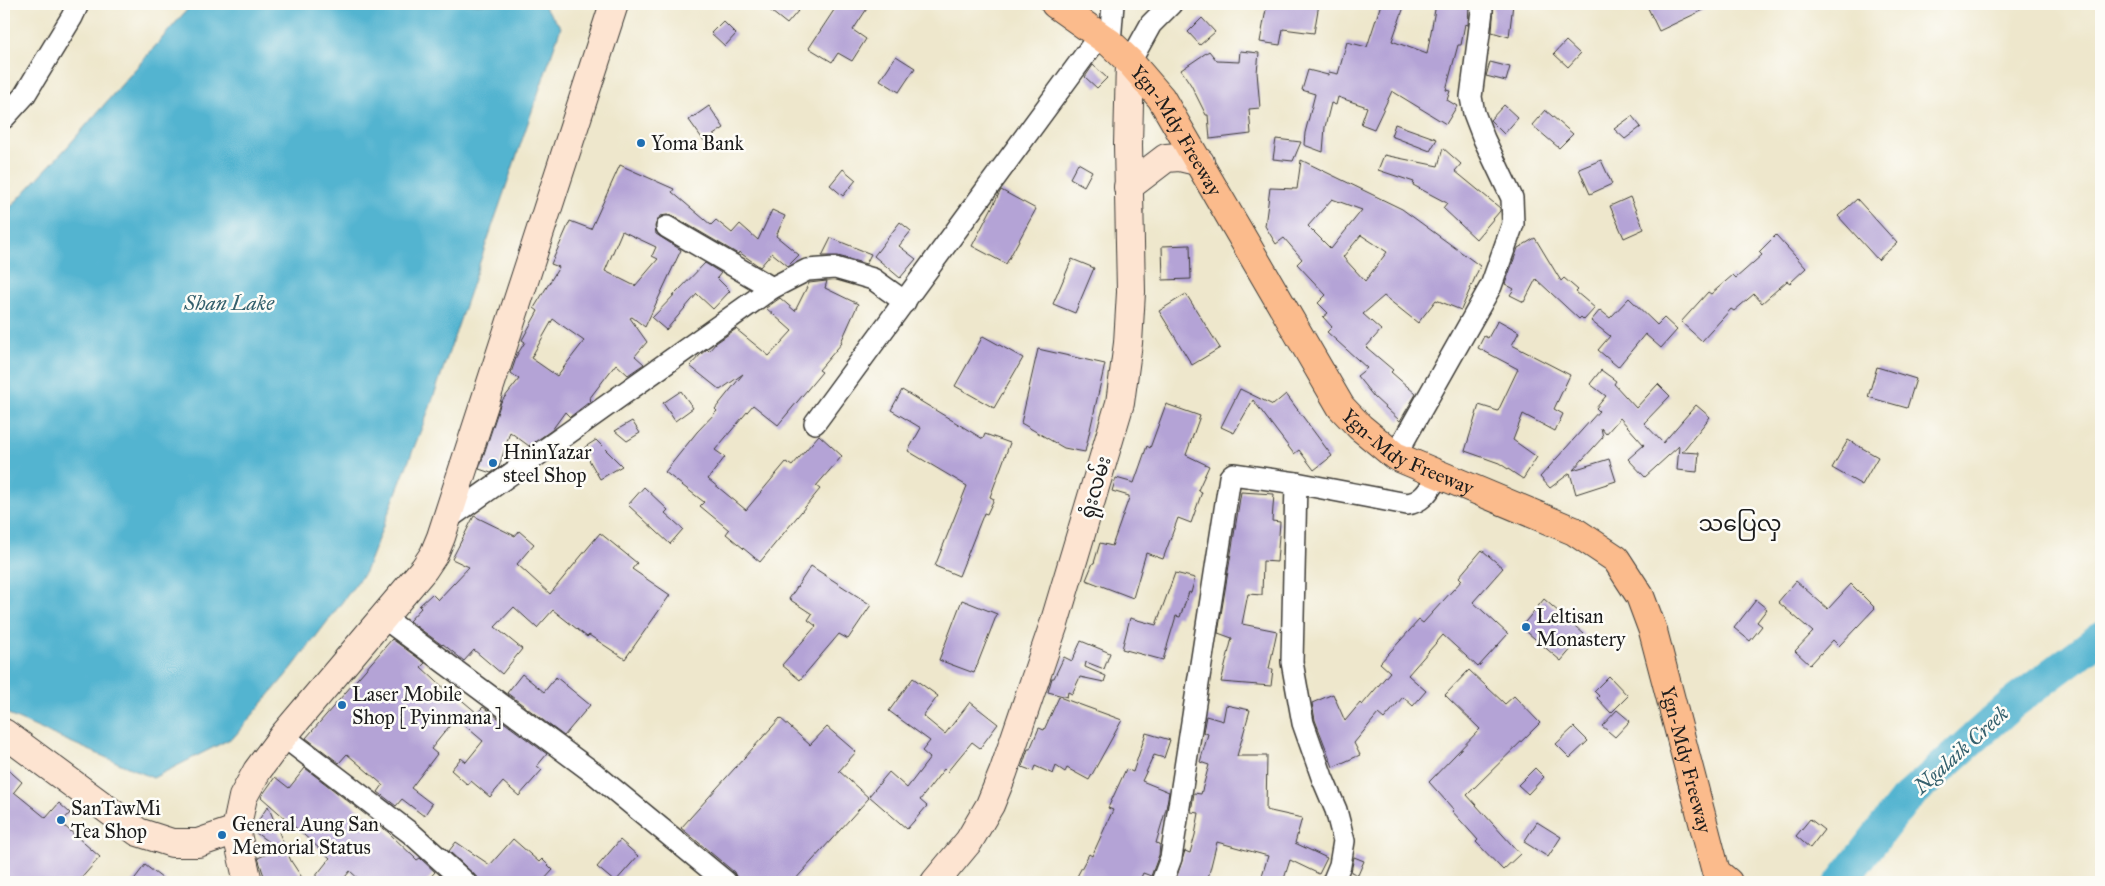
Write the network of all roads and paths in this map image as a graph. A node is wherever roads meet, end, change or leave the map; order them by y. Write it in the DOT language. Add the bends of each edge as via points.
graph roads {
  1 [pos="78,4"];
  2 [pos="614,4"];
  3 [pos="1055,4"];
  4 [pos="1113,4"];
  5 [pos="1170,4"];
  6 [pos="1481,4"];
  7 [pos="1104,39"];
  8 [pos="1130,62"];
  9 [pos="4,118"];
  10 [pos="1200,162"];
  11 [pos="1128,187"];
  12 [pos="667,227"];
  13 [pos="772,288"];
  14 [pos="905,302"];
  15 [pos="815,423"];
  16 [pos="1395,456"];
  17 [pos="1439,475"];
  18 [pos="1296,483"];
  19 [pos="449,518"];
  20 [pos="383,617"];
  21 [pos="4,733"];
  22 [pos="283,736"];
  23 [pos="236,830"];
  24 [pos="1719,879"];
  25 [pos="248,882"];
  26 [pos="466,882"];
  27 [pos="726,882"];
  28 [pos="935,882"];
  29 [pos="1162,882"];
  30 [pos="1333,882"];
  1 -- 9 [label="street" via="24,96"];
  2 -- 19 [label="street"];
  3 -- 7 [label="main road, Ygn-Mdy Freeway"];
  4 -- 7 [label="street"];
  5 -- 8 [label="street" via="1151,24"];
  6 -- 16 [label="street" via="1471,97 1484,139 1512,198 1513,224 1491,286"];
  7 -- 8 [label="main road, Ygn-Mdy Freeway"];
  7 -- 14 [label="street"];
  8 -- 10 [label="main road, Ygn-Mdy Freeway" via="1161,98"];
  8 -- 11 [label="street, ရုံးလမ်း"];
  10 -- 11 [label="street" via="1179,156 1166,158"];
  10 -- 16 [label="main road, Ygn-Mdy Freeway" via="1341,407"];
  11 -- 28 [label="street, ရုံးလမ်း" via="1131,292 1120,402 1054,624 1003,772 990,805 969,840"];
  12 -- 13 [label="street"];
  13 -- 14 [label="street" via="807,270 835,268 873,279"];
  13 -- 19 [label="street"];
  14 -- 15 [label="street"];
  16 -- 17 [label="main road, Ygn-Mdy Freeway"];
  17 -- 18 [label="street" via="1424,498 1407,504"];
  17 -- 24 [label="main road, Ygn-Mdy Freeway" via="1574,530 1616,559 1640,596 1653,631"];
  18 -- 29 [label="street" via="1233,474 1228,482 1171,858"];
  18 -- 30 [label="street" via="1292,662 1303,723 1336,810 1344,841"];
  19 -- 20 [label="street" via="434,554"];
  20 -- 22 [label="street"];
  20 -- 27 [label="street" via="595,774"];
  21 -- 23 [label="street" via="138,832 172,843 198,843"];
  22 -- 23 [label="street" via="257,771 243,797"];
  22 -- 26 [label="street" via="413,835"];
  23 -- 25 [label="street"];
}
